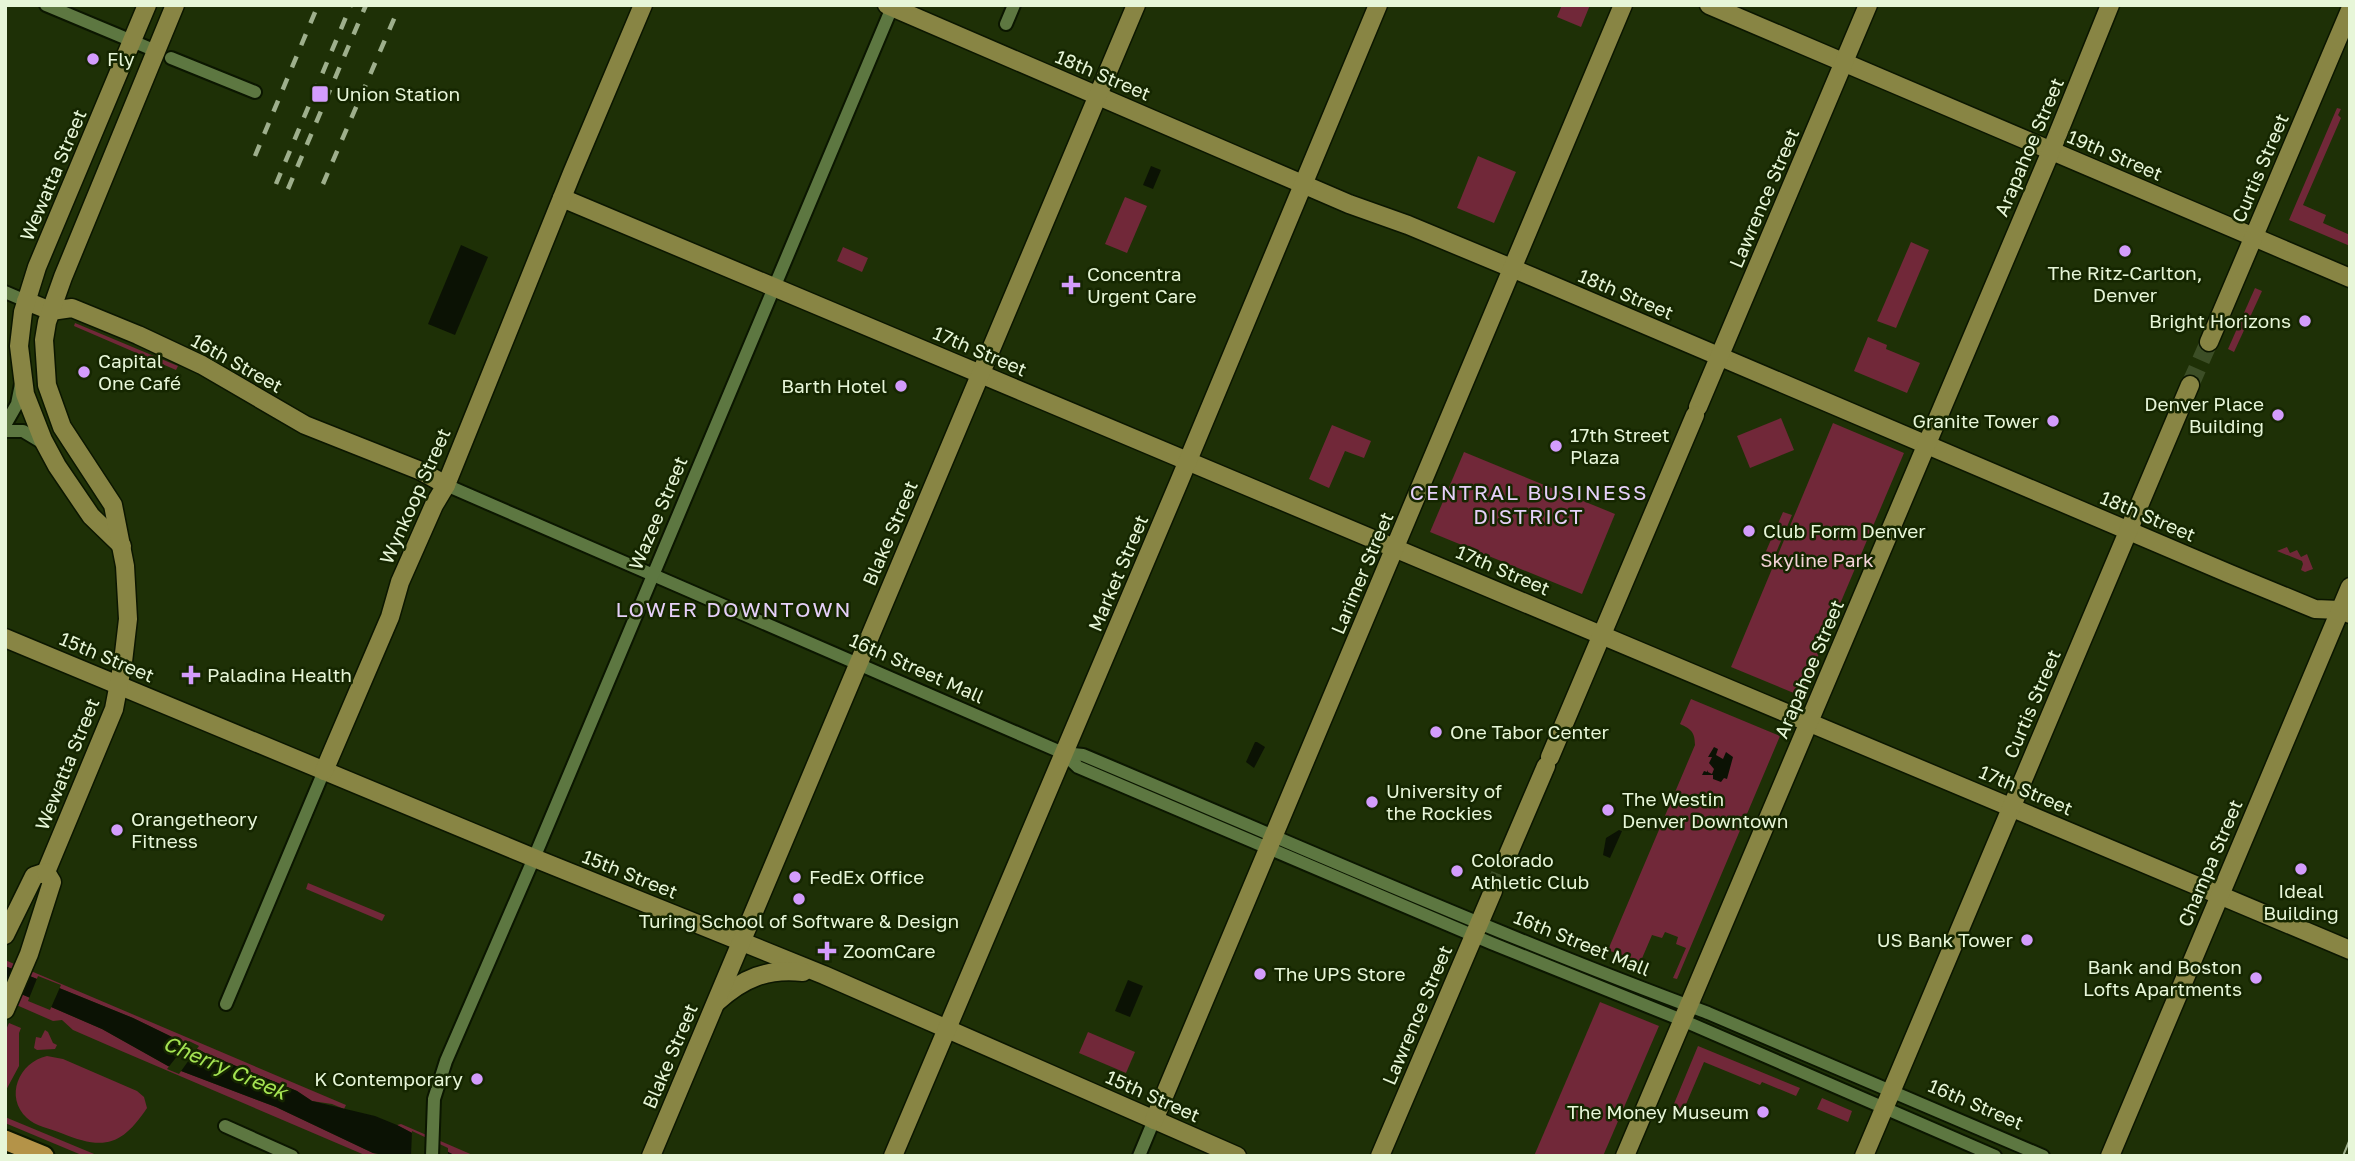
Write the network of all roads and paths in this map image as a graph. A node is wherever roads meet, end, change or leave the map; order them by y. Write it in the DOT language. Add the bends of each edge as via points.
graph roads {
  1 [pos="46,5"];
  2 [pos="146,5"];
  3 [pos="175,5"];
  4 [pos="643,5"];
  5 [pos="1014,5"];
  6 [pos="1136,5"];
  7 [pos="1378,5"];
  8 [pos="1623,5"];
  9 [pos="1709,5"];
  10 [pos="1868,5"];
  11 [pos="2110,5"];
  12 [pos="891,6"];
  13 [pos="2350,10"];
  14 [pos="1006,24"];
  15 [pos="132,41"];
  16 [pos="164,54"];
  17 [pos="1844,63"];
  18 [pos="255,92"];
  19 [pos="1098,96"];
  20 [pos="2051,151"];
  21 [pos="1305,184"];
  22 [pos="562,198"];
  23 [pos="2253,237"];
  24 [pos="1513,269"];
  25 [pos="2350,278"];
  26 [pos="774,287"];
  27 [pos="5,292"];
  28 [pos="26,300"];
  29 [pos="51,310"];
  30 [pos="2209,342"];
  31 [pos="1720,357"];
  32 [pos="21,373"];
  33 [pos="981,374"];
  34 [pos="2190,385"];
  35 [pos="5,425"];
  36 [pos="5,431"];
  37 [pos="1926,444"];
  38 [pos="45,445"];
  39 [pos="1188,462"];
  40 [pos="446,485"];
  41 [pos="2130,529"];
  42 [pos="122,545"];
  43 [pos="1395,548"];
  44 [pos="653,575"];
  45 [pos="2350,587"];
  46 [pos="2345,612"];
  47 [pos="1602,635"];
  48 [pos="5,638"];
  49 [pos="858,664"];
  50 [pos="120,686"];
  51 [pos="1809,722"];
  52 [pos="1063,753"];
  53 [pos="324,771"];
  54 [pos="2012,807"];
  55 [pos="1272,841"];
  56 [pos="1507,857"];
  57 [pos="534,858"];
  58 [pos="46,872"];
  59 [pos="1493,891"];
  60 [pos="2220,895"];
  61 [pos="1477,929"];
  62 [pos="5,935"];
  63 [pos="740,942"];
  64 [pos="2350,950"];
  65 [pos="824,975"];
  66 [pos="226,1004"];
  67 [pos="714,1005"];
  68 [pos="5,1010"];
  69 [pos="1686,1013"];
  70 [pos="947,1028"];
  71 [pos="1893,1091"];
  72 [pos="1884,1109"];
  73 [pos="1154,1120"];
  74 [pos="225,1126"];
  75 [pos="5,1140"];
  76 [pos="44,1156"];
  77 [pos="292,1156"];
  78 [pos="432,1156"];
  79 [pos="651,1156"];
  80 [pos="893,1156"];
  81 [pos="1139,1156"];
  82 [pos="1237,1156"];
  83 [pos="1380,1156"];
  84 [pos="1625,1156"];
  85 [pos="1864,1156"];
  86 [pos="1995,1156"];
  87 [pos="2043,1156"];
  88 [pos="2110,1156"];
  1 -- 15 [label="street"];
  2 -- 15 [label="street, Wewatta Street"];
  3 -- 16 [label="street, Wewatta Street"];
  4 -- 22 [label="street, Wynkoop Street"];
  5 -- 14 [label="street"];
  6 -- 19 [label="street, Blake Street"];
  7 -- 21 [label="street, Market Street"];
  8 -- 24 [label="street, Larimer Street"];
  9 -- 17 [label="street, 19th Street"];
  10 -- 17 [label="street, Lawrence Street"];
  11 -- 20 [label="street, Arapahoe Street"];
  12 -- 19 [label="street, 18th Street"];
  12 -- 26 [label="street, Wazee Street"];
  13 -- 23 [label="street, Curtis Street"];
  15 -- 16 [label="street"];
  15 -- 28 [label="street, Wewatta Street"];
  16 -- 18 [label="street"];
  16 -- 29 [label="street, Wewatta Street"];
  17 -- 20 [label="street, 19th Street"];
  17 -- 31 [label="street, Lawrence Street"];
  19 -- 21 [label="street, 18th Street"];
  19 -- 33 [label="street, Blake Street"];
  20 -- 23 [label="street, 19th Street"];
  20 -- 37 [label="street, Arapahoe Street"];
  21 -- 24 [label="street, 18th Street"];
  21 -- 39 [label="street, Market Street"];
  22 -- 26 [label="street, 17th Street"];
  22 -- 40 [label="street, Wynkoop Street"];
  23 -- 25 [label="street, 19th Street"];
  23 -- 30 [label="street, Curtis Street"];
  24 -- 31 [label="street, 18th Street"];
  24 -- 43 [label="street, Larimer Street"];
  26 -- 33 [label="street, 17th Street"];
  26 -- 44 [label="street, Wazee Street"];
  27 -- 28 [label="street, 16th Street"];
  28 -- 29 [label="street, 16th Street"];
  28 -- 32 [label="street, Wewatta Street" via="19,346"];
  29 -- 40 [label="street, 16th Street" via="72,308 138,335 202,365 305,425"];
  29 -- 42 [label="street, Wewatta Street" via="44,340 47,385 62,427 113,505"];
  31 -- 37 [label="street, 18th Street"];
  31 -- 47 [label="street, Lawrence Street"];
  32 -- 35 [label="street" via="17,404"];
  32 -- 38 [label="street, Wewatta Street"];
  33 -- 39 [label="street, 17th Street"];
  33 -- 49 [label="street, Blake Street"];
  34 -- 41 [label="street, Curtis Street"];
  36 -- 38 [label="street" via="32,434"];
  37 -- 41 [label="street, 18th Street"];
  37 -- 51 [label="street, Arapahoe Street"];
  38 -- 42 [label="street, Wewatta Street" via="91,516"];
  39 -- 43 [label="street, 17th Street"];
  39 -- 52 [label="street, Market Street"];
  40 -- 44 [label="street, 16th Street Mall"];
  40 -- 53 [label="street, Wynkoop Street" via="400,582 390,617"];
  41 -- 46 [label="street, 18th Street" via="2315,610"];
  41 -- 54 [label="street, Curtis Street"];
  42 -- 50 [label="street, Wewatta Street" via="128,595"];
  43 -- 47 [label="street, 17th Street"];
  43 -- 55 [label="street, Larimer Street"];
  44 -- 49 [label="street, 16th Street Mall"];
  44 -- 57 [label="street, Wazee Street"];
  45 -- 46 [label="street, Champa Street"];
  46 -- 60 [label="street, Champa Street"];
  47 -- 51 [label="street, 17th Street"];
  47 -- 56 [label="street, Lawrence Street"];
  48 -- 50 [label="street, 15th Street"];
  49 -- 52 [label="street, 16th Street Mall"];
  49 -- 63 [label="street, Blake Street"];
  50 -- 53 [label="street, 15th Street"];
  50 -- 58 [label="street, Wewatta Street"];
  51 -- 54 [label="street, 17th Street"];
  51 -- 69 [label="street, Arapahoe Street"];
  52 -- 55 [label="street, 16th Street Mall" via="1083,755"];
  52 -- 70 [label="street, Market Street"];
  53 -- 57 [label="street, 15th Street"];
  53 -- 66 [label="street, Wynkoop Street"];
  54 -- 60 [label="street, 17th Street"];
  54 -- 71 [label="street, Curtis Street"];
  55 -- 61 [label="street, 16th Street Mall"];
  55 -- 73 [label="street, Larimer Street"];
  57 -- 63 [label="street, 15th Street"];
  57 -- 78 [label="street, Wazee Street" via="443,1068 433,1115"];
  58 -- 62 [label="street, Wewatta Street" via="34,876"];
  58 -- 68 [label="street, Wewatta Street" via="52,882"];
  59 -- 61 [label="street, Lawrence Street"];
  60 -- 64 [label="street, 17th Street"];
  60 -- 88 [label="street, Champa Street"];
  61 -- 69 [label="street, 16th Street Mall"];
  61 -- 83 [label="street, Lawrence Street"];
  63 -- 65 [label="street, 15th Street"];
  63 -- 67 [label="street, Blake Street"];
  65 -- 67 [label="street" via="762,973 737,985"];
  65 -- 70 [label="street, 15th Street"];
  67 -- 79 [label="street, Blake Street"];
  69 -- 71 [label="street, 16th Street Mall"];
  69 -- 72 [label="street, 16th Street Mall"];
  69 -- 84 [label="street, Arapahoe Street"];
  70 -- 73 [label="street, 15th Street"];
  70 -- 80 [label="street, Market Street"];
  71 -- 72 [label="street, Curtis Street"];
  71 -- 87 [label="street, 16th Street"];
  72 -- 85 [label="street, Curtis Street"];
  72 -- 86 [label="street, 16th Street"];
  73 -- 81 [label="street, Larimer Street"];
  73 -- 82 [label="street, 15th Street"];
  74 -- 77 [label="street"];
  75 -- 76 [label="main road"];
}
